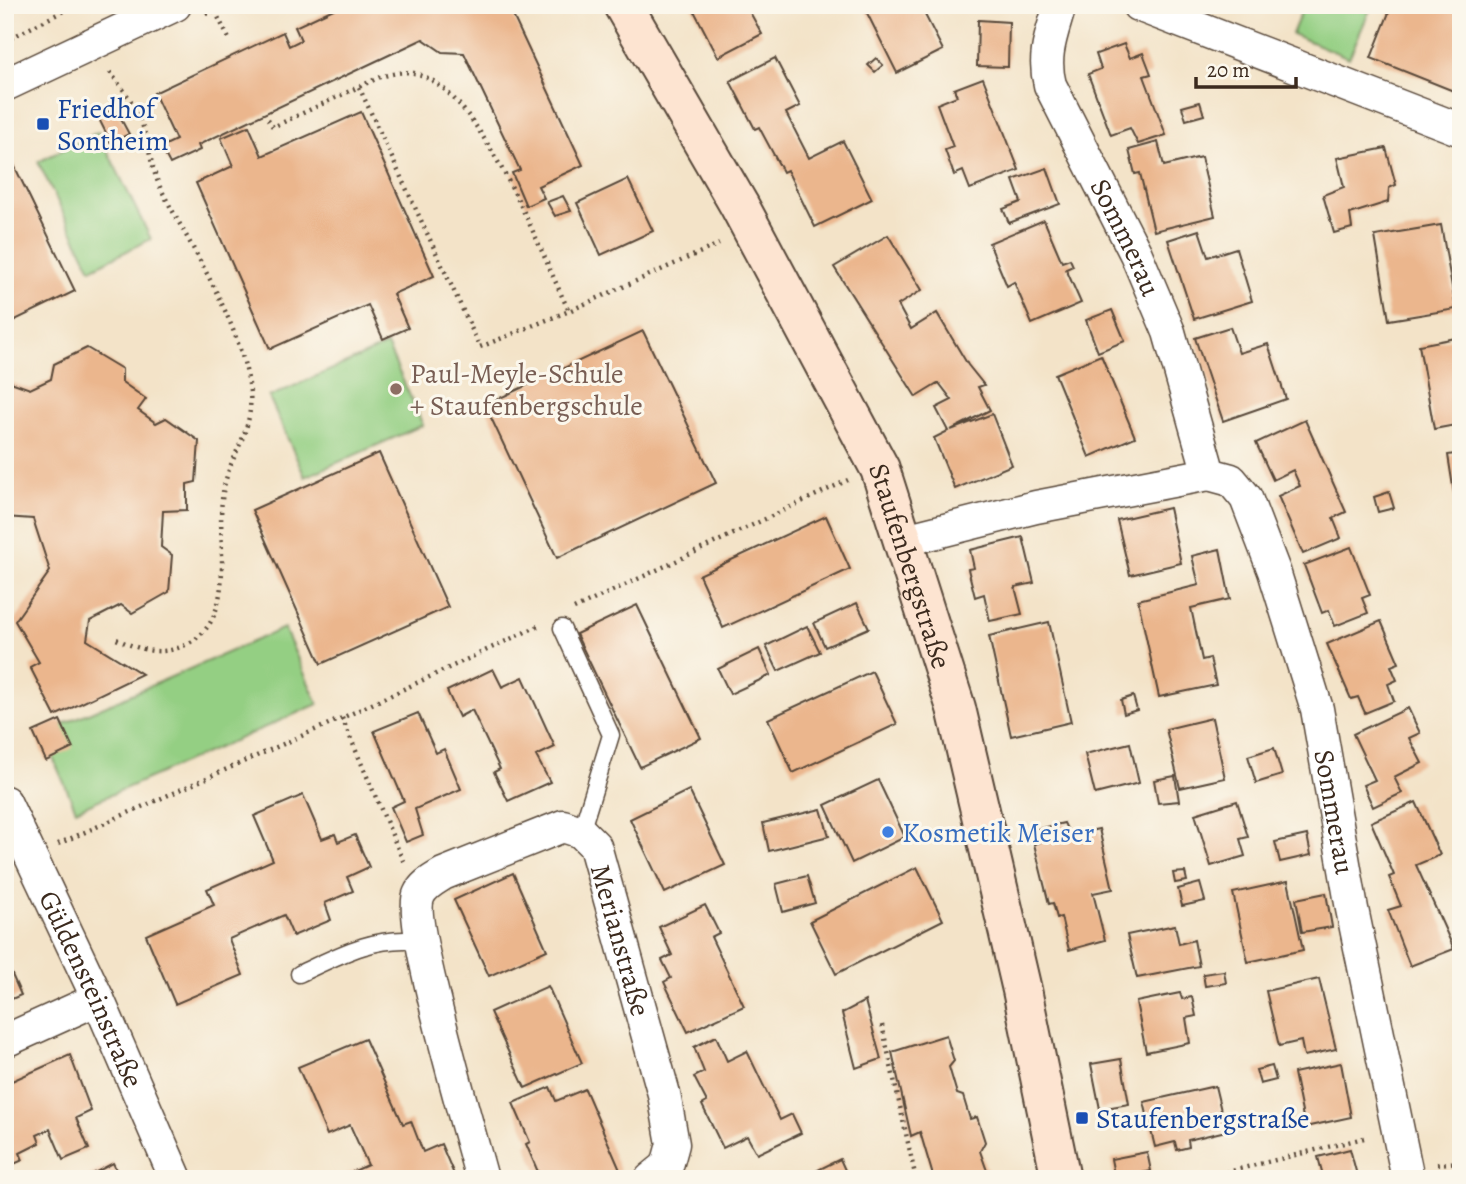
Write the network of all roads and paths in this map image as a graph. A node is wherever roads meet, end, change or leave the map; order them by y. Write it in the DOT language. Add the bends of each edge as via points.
graph roads {
  1 [pos="75,5"];
  2 [pos="175,5"];
  3 [pos="212,5"];
  4 [pos="623,5"];
  5 [pos="1060,5"];
  6 [pos="1138,5"];
  7 [pos="229,39"];
  8 [pos="5,41"];
  9 [pos="94,45"];
  10 [pos="5,85"];
  11 [pos="359,87"];
  12 [pos="268,118"];
  13 [pos="1461,130"];
  14 [pos="752,229"];
  15 [pos="569,311"];
  16 [pos="1209,474"];
  17 [pos="857,477"];
  18 [pos="905,540"];
  19 [pos="563,621"];
  20 [pos="540,625"];
  21 [pos="114,638"];
  22 [pos="342,718"];
  23 [pos="5,802"];
  24 [pos="581,832"];
  25 [pos="32,856"];
  26 [pos="418,896"];
  27 [pos="420,941"];
  28 [pos="299,974"];
  29 [pos="98,999"];
  30 [pos="882,1025"];
  31 [pos="5,1041"];
  32 [pos="1399,1129"];
  33 [pos="176,1179"];
  34 [pos="482,1179"];
  35 [pos="651,1179"];
  36 [pos="916,1179"];
  37 [pos="1061,1179"];
  38 [pos="1199,1179"];
  39 [pos="1408,1179"];
  1 -- 8 [label="path"];
  2 -- 9 [label="street"];
  3 -- 7 [label="path"];
  4 -- 14 [label="street, Staufenbergstraße"];
  5 -- 16 [label="street, Sommerau" via="1047,45 1049,85 1109,197 1150,287 1173,345"];
  6 -- 13 [label="street"];
  9 -- 10 [label="street"];
  9 -- 21 [label="path" via="141,119 150,163 221,301 247,372 251,398 251,418 225,483 222,574 206,629 186,645 162,653 142,651"];
  11 -- 12 [label="path" via="273,127"];
  11 -- 15 [label="path" via="397,72 417,74 459,103 483,134"];
  11 -- 15 [label="path" via="480,347"];
  14 -- 15 [label="path"];
  14 -- 17 [label="street, Staufenbergstraße"];
  16 -- 18 [label="street" via="1036,507"];
  16 -- 32 [label="street, Sommerau" via="1231,480 1246,498 1317,709 1352,909"];
  17 -- 18 [label="street, Staufenbergstraße"];
  17 -- 19 [label="path"];
  18 -- 37 [label="street, Staufenbergstraße" via="957,708"];
  19 -- 24 [label="lane" via="611,735"];
  20 -- 22 [label="path"];
  22 -- 25 [label="path"];
  22 -- 26 [label="path"];
  23 -- 25 [label="street, Güldensteinstraße"];
  24 -- 26 [label="street, Merianstraße" via="564,826 548,830 443,874 426,884"];
  24 -- 35 [label="street, Merianstraße" via="595,846 601,862 664,1094 673,1144 667,1166"];
  25 -- 29 [label="street, Güldensteinstraße"];
  26 -- 27 [label="street"];
  27 -- 28 [label="lane" via="396,938 349,950"];
  27 -- 34 [label="street"];
  29 -- 31 [label="street"];
  29 -- 33 [label="street, Güldensteinstraße"];
  30 -- 36 [label="path"];
  32 -- 38 [label="path"];
  32 -- 39 [label="street, Sommerau"];
}
